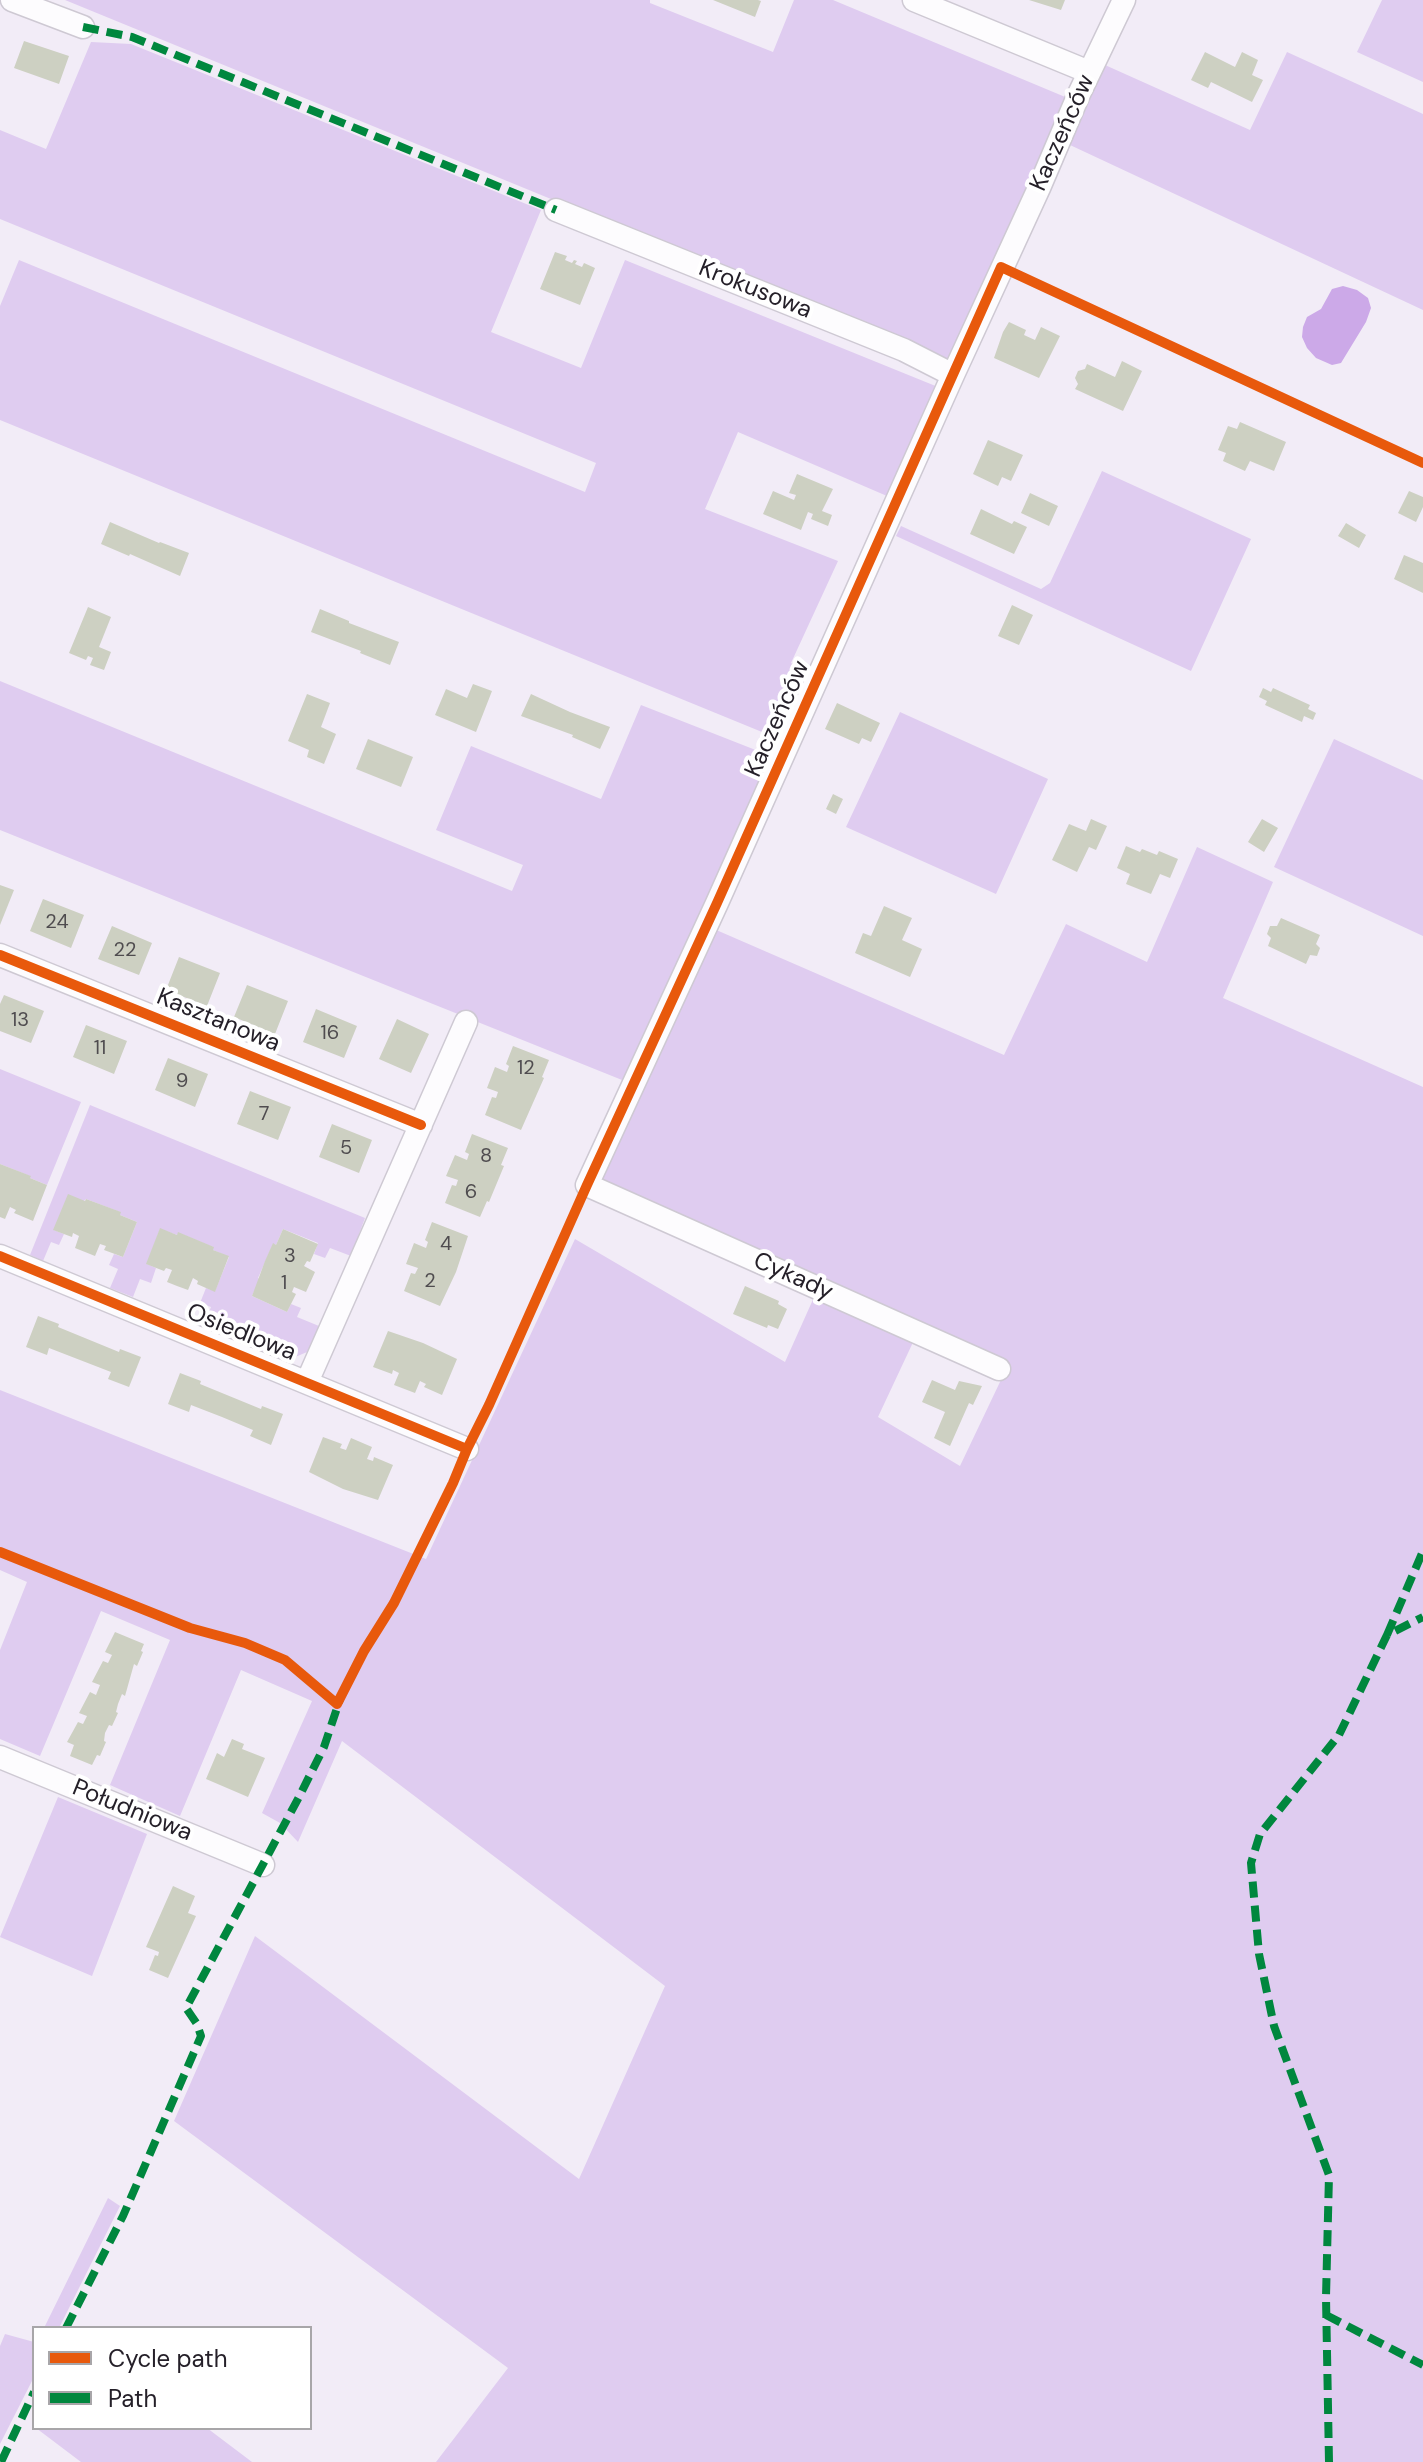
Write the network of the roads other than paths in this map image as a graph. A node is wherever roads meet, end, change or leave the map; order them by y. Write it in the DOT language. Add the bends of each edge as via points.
graph roads {
  1 [pos="12,0"];
  2 [pos="914,0"];
  3 [pos="1124,0"];
  4 [pos="83,27"];
  5 [pos="1089,72"];
  6 [pos="556,210"];
  7 [pos="953,375"];
  8 [pos="0,955"];
  9 [pos="466,1022"];
  10 [pos="421,1125"];
  11 [pos="587,1185"];
  12 [pos="0,1256"];
  13 [pos="999,1369"];
  14 [pos="307,1382"];
  15 [pos="467,1449"];
  16 [pos="0,1757"];
  17 [pos="263,1865"];
  1 -- 4 [label="street"];
  2 -- 5 [label="street"];
  3 -- 5 [label="street, Kaczeńców"];
  5 -- 7 [label="street, Kaczeńców"];
  6 -- 7 [label="street, Krokusowa" via="904,350"];
  7 -- 11 [label="street, Kaczeńców"];
  8 -- 10 [label="street, Kasztanowa"];
  9 -- 10 [label="street"];
  10 -- 14 [label="street"];
  11 -- 13 [label="street, Cykady"];
  12 -- 14 [label="street, Osiedlowa"];
  14 -- 15 [label="street, Osiedlowa"];
  16 -- 17 [label="street, Południowa"];
}
